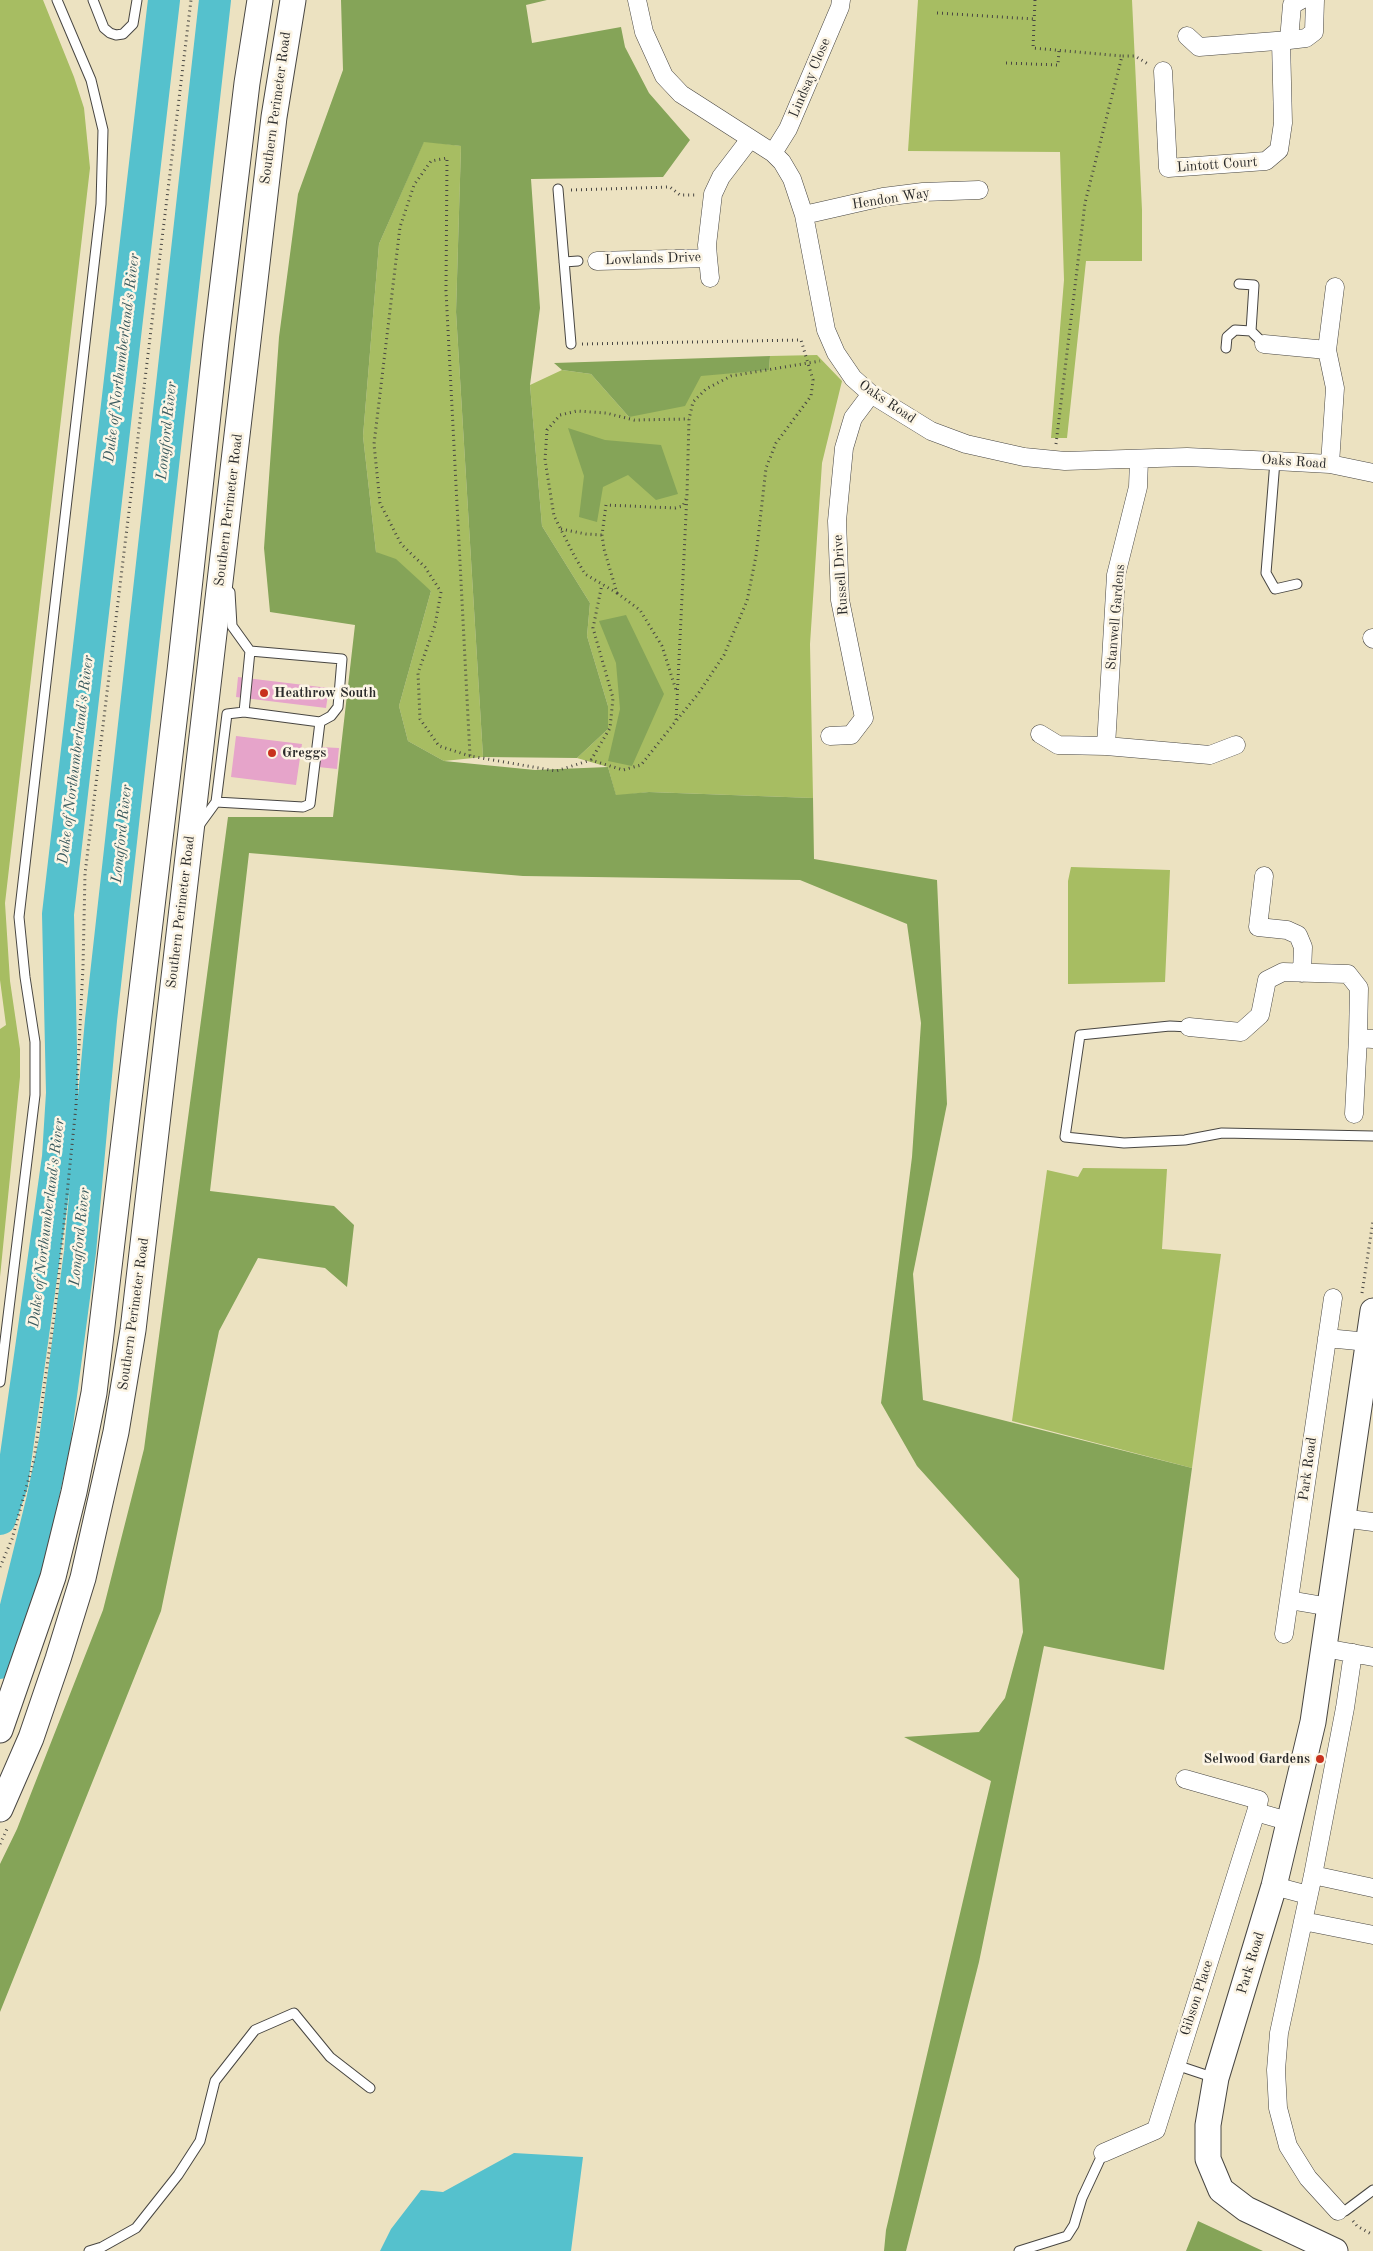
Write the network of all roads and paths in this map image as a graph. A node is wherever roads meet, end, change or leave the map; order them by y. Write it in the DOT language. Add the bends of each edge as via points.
graph roads {
  1 [pos="57,0"];
  2 [pos="93,0"];
  3 [pos="137,0"];
  4 [pos="191,0"];
  5 [pos="260,0"];
  6 [pos="293,0"];
  7 [pos="637,0"];
  8 [pos="841,0"];
  9 [pos="1035,0"];
  10 [pos="1301,0"];
  11 [pos="1315,0"];
  12 [pos="937,13"];
  13 [pos="1034,19"];
  14 [pos="1187,36"];
  15 [pos="1285,41"];
  16 [pos="1059,50"];
  17 [pos="1122,56"];
  18 [pos="1006,63"];
  19 [pos="1164,71"];
  20 [pos="750,139"];
  21 [pos="773,152"];
  22 [pos="558,189"];
  23 [pos="979,190"];
  24 [pos="712,194"];
  25 [pos="804,215"];
  26 [pos="708,258"];
  27 [pos="578,261"];
  28 [pos="597,261"];
  29 [pos="564,262"];
  30 [pos="710,278"];
  31 [pos="1239,284"];
  32 [pos="1335,287"];
  33 [pos="1250,331"];
  34 [pos="572,344"];
  35 [pos="1264,344"];
  36 [pos="1226,348"];
  37 [pos="1328,350"];
  38 [pos="836,353"];
  39 [pos="808,363"];
  40 [pos="871,394"];
  41 [pos="689,419"];
  42 [pos="1055,460"];
  43 [pos="1140,460"];
  44 [pos="1275,461"];
  45 [pos="1330,464"];
  46 [pos="1373,473"];
  47 [pos="232,484"];
  48 [pos="687,494"];
  49 [pos="560,528"];
  50 [pos="602,535"];
  51 [pos="602,584"];
  52 [pos="1297,584"];
  53 [pos="617,593"];
  54 [pos="250,651"];
  55 [pos="677,693"];
  56 [pos="244,712"];
  57 [pos="676,721"];
  58 [pos="320,722"];
  59 [pos="1040,734"];
  60 [pos="830,736"];
  61 [pos="1236,744"];
  62 [pos="1106,746"];
  63 [pos="470,756"];
  64 [pos="591,760"];
  65 [pos="216,802"];
  66 [pos="188,848"];
  67 [pos="1264,876"];
  68 [pos="1302,973"];
  69 [pos="1189,1027"];
  70 [pos="1365,1038"];
  71 [pos="1354,1114"];
  72 [pos="1373,1136"];
  73 [pos="1373,1222"];
  74 [pos="1333,1298"];
  75 [pos="1367,1306"];
  76 [pos="1327,1338"];
  77 [pos="1368,1342"];
  78 [pos="0,1382"];
  79 [pos="1367,1390"];
  80 [pos="1342,1518"];
  81 [pos="1373,1522"];
  82 [pos="0,1567"];
  83 [pos="1289,1600"];
  84 [pos="1330,1607"];
  85 [pos="1284,1634"];
  86 [pos="1324,1648"];
  87 [pos="1353,1654"];
  88 [pos="1373,1657"];
  89 [pos="0,1730"];
  90 [pos="1185,1779"];
  91 [pos="0,1809"];
  92 [pos="1256,1812"];
  93 [pos="1291,1822"];
  94 [pos="1313,1874"];
  95 [pos="1274,1886"];
  96 [pos="1373,1888"];
  97 [pos="1308,1895"];
  98 [pos="1303,1921"];
  99 [pos="1373,1935"];
  100 [pos="1176,2064"];
  101 [pos="1216,2078"];
  102 [pos="370,2088"];
  103 [pos="1103,2153"];
  104 [pos="1373,2190"];
  105 [pos="1341,2211"];
  106 [pos="1373,2235"];
  107 [pos="89,2251"];
  108 [pos="1019,2251"];
  109 [pos="1335,2251"];
  1 -- 78 [label="lane" via="91,80 103,130 101,204 19,917 35,1042 35,1095"];
  2 -- 3 [label="lane" via="104,28 116,35 123,34 133,24"];
  4 -- 82 [label="path" via="85,874 84,967 76,1106 56,1302 34,1460 12,1539"];
  5 -- 89 [label="street, Southern Perimeter Road" via="216,341 94,1393 53,1577"];
  6 -- 47 [label="street, Southern Perimeter Road" via="274,117"];
  7 -- 20 [label="street, Oaks Road" via="644,32 664,76 682,94"];
  8 -- 21 [label="street, Lindsay Close" via="788,129"];
  9 -- 13 [label="path"];
  10 -- 15 [label="street" via="1292,5"];
  11 -- 15 [label="street" via="1314,32 1306,38"];
  12 -- 13 [label="path"];
  13 -- 16 [label="path" via="1033,48"];
  14 -- 15 [label="street" via="1199,47"];
  15 -- 19 [label="street, Lintott Court" via="1283,123 1279,150 1266,161 1168,168"];
  16 -- 17 [label="path"];
  16 -- 18 [label="path" via="1058,65"];
  17 -- 19 [label="path" via="1135,56"];
  17 -- 42 [label="path" via="1084,204"];
  20 -- 21 [label="street, Oaks Road"];
  20 -- 24 [label="street, Lowlands Drive" via="720,177"];
  21 -- 25 [label="street, Oaks Road" via="792,178"];
  22 -- 24 [label="path" via="670,187 680,195"];
  22 -- 29 [label="lane"];
  23 -- 25 [label="street, Hendon Way" via="883,197"];
  24 -- 26 [label="street, Lowlands Drive"];
  25 -- 38 [label="street, Oaks Road" via="826,330"];
  26 -- 28 [label="street, Lowlands Drive"];
  26 -- 30 [label="street, Lowlands Drive"];
  27 -- 29 [label="lane"];
  29 -- 34 [label="lane"];
  31 -- 33 [label="lane" via="1254,285"];
  32 -- 37 [label="street"];
  33 -- 35 [label="lane"];
  33 -- 36 [label="lane" via="1235,330 1227,337"];
  34 -- 39 [label="path" via="801,340"];
  35 -- 37 [label="street"];
  37 -- 45 [label="street" via="1335,388"];
  38 -- 39 [label="path"];
  38 -- 40 [label="street, Oaks Road" via="853,378"];
  39 -- 41 [label="path" via="731,376 718,382 693,402"];
  39 -- 57 [label="path" via="813,380 811,396 776,443 766,468 756,556 747,601 724,655"];
  40 -- 42 [label="street, Oaks Road" via="931,431 966,444 1024,457"];
  40 -- 60 [label="street, Russell Drive" via="854,418 844,448 837,521 840,600 864,718 850,735"];
  41 -- 48 [label="path"];
  41 -- 49 [label="path" via="634,420 577,411 560,415 547,430 545,460 554,516"];
  42 -- 43 [label="street, Oaks Road"];
  43 -- 44 [label="street, Oaks Road"];
  43 -- 62 [label="street, Stanwell Gardens" via="1138,487 1116,575"];
  44 -- 45 [label="street, Oaks Road"];
  44 -- 52 [label="lane" via="1266,573 1274,588"];
  45 -- 46 [label="street, Oaks Road"];
  47 -- 54 [label="lane" via="232,626"];
  47 -- 66 [label="street, Southern Perimeter Road"];
  48 -- 50 [label="path" via="683,506 675,508 606,505"];
  48 -- 55 [label="path"];
  49 -- 50 [label="path"];
  49 -- 51 [label="path" via="585,574"];
  50 -- 53 [label="path"];
  51 -- 53 [label="path"];
  51 -- 64 [label="path" via="593,628 613,698 610,728"];
  53 -- 55 [label="path" via="640,610 662,646"];
  54 -- 56 [label="lane"];
  54 -- 58 [label="lane" via="342,658 338,707"];
  55 -- 57 [label="path"];
  56 -- 58 [label="lane"];
  56 -- 65 [label="lane" via="227,714"];
  57 -- 64 [label="path" via="640,766 623,770"];
  58 -- 65 [label="lane" via="310,804 303,807"];
  59 -- 62 [label="street" via="1058,745"];
  61 -- 62 [label="street" via="1210,755"];
  63 -- 63 [label="path" via="446,291 447,158 431,161 414,185 400,227 374,444 380,503 401,544 425,567 441,592 435,625 418,674 420,719 440,746"];
  63 -- 64 [label="path" via="556,771"];
  65 -- 66 [label="lane" via="203,817"];
  66 -- 91 [label="street, Southern Perimeter Road" via="154,1161 133,1330 116,1432 83,1578 31,1738"];
  67 -- 68 [label="street" via="1258,927 1287,930 1298,935 1304,946"];
  68 -- 69 [label="street" via="1282,972 1267,980 1260,1015 1241,1032"];
  68 -- 70 [label="street" via="1348,974 1358,988"];
  69 -- 72 [label="lane" via="1080,1035 1065,1137 1124,1142 1185,1140 1222,1133"];
  70 -- 71 [label="street"];
  73 -- 75 [label="path"];
  74 -- 76 [label="street, Park Road"];
  75 -- 77 [label="street, Park Road"];
  76 -- 77 [label="street"];
  76 -- 83 [label="street, Park Road"];
  77 -- 79 [label="street, Park Road"];
  79 -- 80 [label="street, Park Road"];
  80 -- 81 [label="street"];
  80 -- 84 [label="street, Park Road"];
  83 -- 84 [label="street"];
  83 -- 85 [label="street, Park Road"];
  84 -- 86 [label="street, Park Road"];
  86 -- 87 [label="street"];
  86 -- 93 [label="street, Park Road" via="1313,1722"];
  87 -- 88 [label="street"];
  87 -- 94 [label="street"];
  90 -- 92 [label="street" via="1259,1800"];
  92 -- 93 [label="street"];
  92 -- 100 [label="street, Gibson Place"];
  93 -- 95 [label="street, Park Road"];
  94 -- 96 [label="street"];
  94 -- 97 [label="street"];
  95 -- 97 [label="street"];
  95 -- 101 [label="street, Park Road"];
  97 -- 98 [label="street"];
  98 -- 99 [label="street"];
  98 -- 105 [label="street" via="1279,2033 1276,2070 1278,2108 1288,2146 1308,2178"];
  100 -- 101 [label="lane"];
  100 -- 103 [label="street, Gibson Place" via="1156,2130"];
  101 -- 109 [label="street, Park Road" via="1208,2125 1208,2159 1221,2190 1246,2208"];
  102 -- 107 [label="lane" via="330,2057 294,2013 254,2030 215,2081 200,2141 178,2175 136,2228"];
  103 -- 108 [label="lane" via="1067,2236"];
  104 -- 105 [label="lane"];
  105 -- 106 [label="path"];
}
